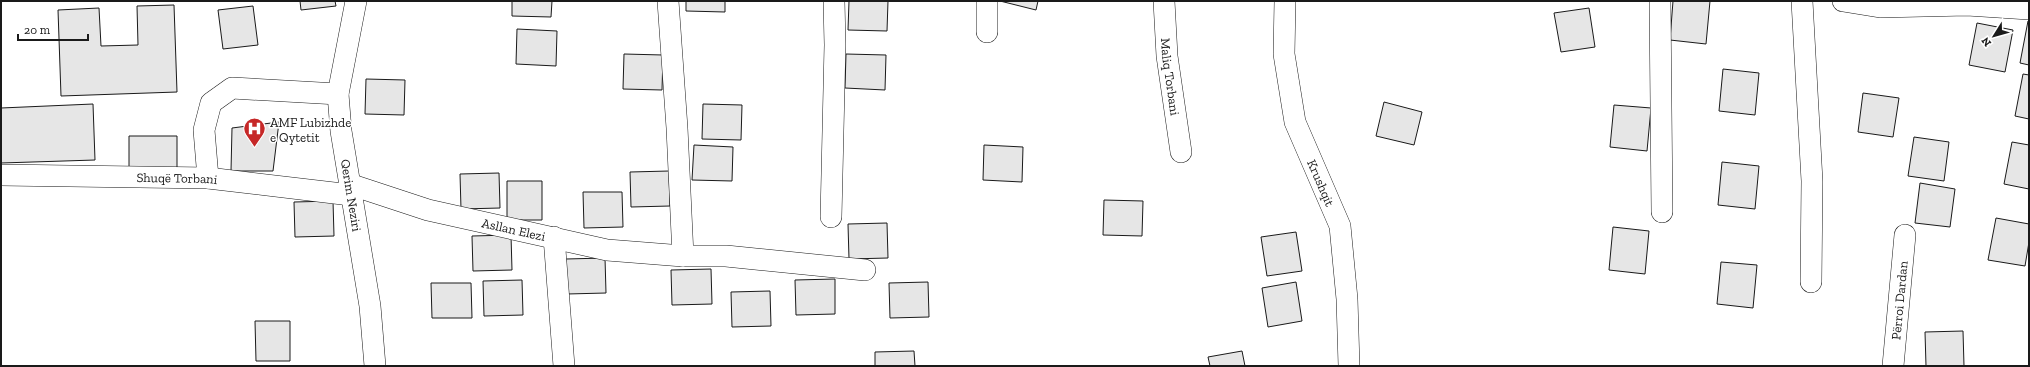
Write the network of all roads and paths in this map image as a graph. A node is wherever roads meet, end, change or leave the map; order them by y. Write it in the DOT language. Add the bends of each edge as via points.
graph roads {
  1 [pos="356,1"];
  2 [pos="668,1"];
  3 [pos="834,1"];
  4 [pos="986,1"];
  5 [pos="1164,1"];
  6 [pos="1285,1"];
  7 [pos="1660,1"];
  8 [pos="1802,1"];
  9 [pos="1843,1"];
  10 [pos="2029,9"];
  11 [pos="987,32"];
  12 [pos="338,94"];
  13 [pos="1181,152"];
  14 [pos="1,175"];
  15 [pos="208,178"];
  16 [pos="350,189"];
  17 [pos="1662,212"];
  18 [pos="831,217"];
  19 [pos="1905,235"];
  20 [pos="554,237"];
  21 [pos="683,256"];
  22 [pos="865,270"];
  23 [pos="1811,282"];
  24 [pos="375,366"];
  25 [pos="564,366"];
  26 [pos="1349,366"];
  27 [pos="1893,366"];
  1 -- 12 [label="street, Qerim Neziri"];
  2 -- 21 [label="street"];
  3 -- 18 [label="street"];
  4 -- 11 [label="street"];
  5 -- 13 [label="street, Maliq Torbani" via="1167,56"];
  6 -- 26 [label="street, Krushqit" via="1284,54 1295,122 1340,226 1347,299"];
  7 -- 17 [label="street"];
  8 -- 23 [label="street" via="1812,182"];
  9 -- 10 [label="street" via="1880,7 1967,5"];
  12 -- 15 [label="street" via="232,88 211,103 204,130"];
  12 -- 16 [label="street, Qerim Neziri"];
  14 -- 15 [label="street, Shuqë Torbani"];
  15 -- 16 [label="street, Shuqë Torbani"];
  16 -- 20 [label="street, Asllan Elezi" via="428,210"];
  16 -- 24 [label="street, Qerim Neziri" via="370,306"];
  19 -- 27 [label="street, Përroi Dardan"];
  20 -- 21 [label="street, Asllan Elezi" via="608,250"];
  20 -- 25 [label="street"];
  21 -- 22 [label="street, Asllan Elezi" via="726,256"];
}
